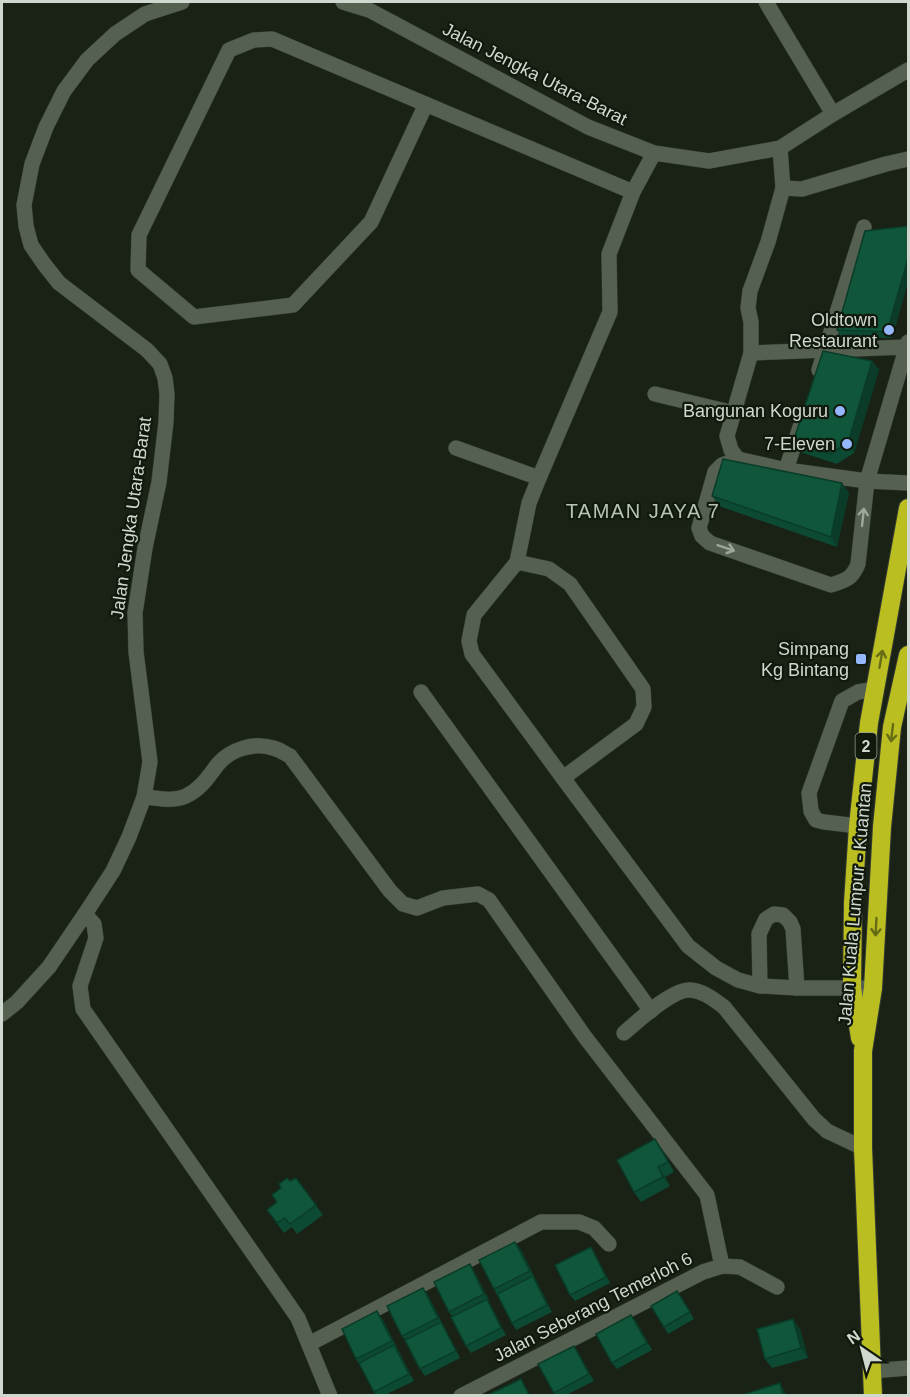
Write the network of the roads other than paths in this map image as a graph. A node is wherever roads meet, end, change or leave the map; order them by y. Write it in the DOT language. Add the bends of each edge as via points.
graph roads {
  1 [pos="182,2"];
  2 [pos="343,2"];
  3 [pos="766,2"];
  4 [pos="909,70"];
  5 [pos="426,104"];
  6 [pos="833,114"];
  7 [pos="780,148"];
  8 [pos="654,153"];
  9 [pos="909,159"];
  10 [pos="783,188"];
  11 [pos="633,192"];
  12 [pos="864,227"];
  13 [pos="908,344"];
  14 [pos="826,349"];
  15 [pos="751,353"];
  16 [pos="815,382"];
  17 [pos="656,394"];
  18 [pos="734,413"];
  19 [pos="804,415"];
  20 [pos="456,448"];
  21 [pos="738,459"];
  22 [pos="786,470"];
  23 [pos="538,478"];
  24 [pos="867,481"];
  25 [pos="909,483"];
  26 [pos="909,508"];
  27 [pos="517,562"];
  28 [pos="909,655"];
  29 [pos="875,689"];
  30 [pos="421,692"];
  31 [pos="563,778"];
  32 [pos="144,797"];
  33 [pos="858,826"];
  34 [pos="85,914"];
  35 [pos="760,986"];
  36 [pos="797,988"];
  37 [pos="852,988"];
  38 [pos="873,988"];
  39 [pos="651,1011"];
  40 [pos="2,1014"];
  41 [pos="624,1033"];
  42 [pos="863,1052"];
  43 [pos="863,1148"];
  44 [pos="609,1244"];
  45 [pos="722,1266"];
  46 [pos="777,1287"];
  47 [pos="309,1344"];
  48 [pos="909,1368"];
  49 [pos="872,1371"];
  50 [pos="330,1395"];
  51 [pos="461,1395"];
  52 [pos="873,1395"];
  1 -- 32 [label="street, Jalan Jengka Utara-Barat" via="145,14 87,60 46,127 24,205 31,245 59,283 147,350 160,364 165,378 166,422 159,482 135,613 150,762"];
  2 -- 8 [label="street, Jalan Jengka Utara-Barat" via="369,10 588,127"];
  3 -- 6 [label="street"];
  4 -- 6 [label="street, Jalan Jengka Utara-Barat"];
  5 -- 5 [label="street" via="272,39 254,40 229,50 139,235 138,270 194,318 293,305 371,222"];
  5 -- 11 [label="street"];
  6 -- 7 [label="street, Jalan Jengka Utara-Barat"];
  7 -- 8 [label="street, Jalan Jengka Utara-Barat" via="709,161"];
  7 -- 10 [label="street"];
  8 -- 11 [label="street"];
  9 -- 10 [label="street" via="802,189"];
  10 -- 15 [label="street" via="750,291"];
  11 -- 23 [label="street" via="609,254 610,312"];
  12 -- 14 [label="street"];
  13 -- 14 [label="street"];
  13 -- 24 [label="street"];
  14 -- 15 [label="street"];
  14 -- 16 [label="street"];
  15 -- 18 [label="street"];
  17 -- 18 [label="street"];
  18 -- 21 [label="street" via="727,436"];
  19 -- 22 [label="street"];
  20 -- 23 [label="street"];
  21 -- 22 [label="street"];
  21 -- 24 [label="street, one-way" via="715,472 699,528 702,536 710,543 831,585 854,574 858,564"];
  22 -- 24 [label="street"];
  23 -- 27 [label="street"];
  24 -- 25 [label="street"];
  29 -- 26 [label="highway, Jalan Kuala Lumpur - Kuantan / 2, one-way"];
  27 -- 31 [label="street" via="474,615 469,641 472,654"];
  27 -- 31 [label="street" via="549,569 570,584 643,689 644,707 636,724"];
  28 -- 38 [label="highway, Jalan Kuala Lumpur - Kuantan / 2, one-way" via="892,727"];
  29 -- 33 [label="highway, Jalan Kuala Lumpur - Kuantan / 2"];
  29 -- 33 [label="street" via="842,701 809,794 816,819"];
  30 -- 39 [label="street"];
  31 -- 35 [label="street" via="688,946 716,968"];
  32 -- 34 [label="street, Jalan Jengka Utara-Barat" via="113,871"];
  32 -- 45 [label="street" via="183,797 198,790 221,761 238,749 256,745 273,748 290,756 403,903 417,908 443,898 478,894 489,900 585,1037 707,1195"];
  33 -- 37 [label="highway, Jalan Kuala Lumpur - Kuantan / 2"];
  34 -- 40 [label="street, Jalan Jengka Utara-Barat" via="49,967"];
  34 -- 47 [label="street" via="94,924 96,938 80,986 83,1009 298,1318"];
  35 -- 36 [label="street"];
  35 -- 36 [label="street" via="759,934 766,919 774,914 783,915 793,929"];
  36 -- 37 [label="street"];
  37 -- 38 [label="street"];
  37 -- 42 [label="highway, Jalan Kuala Lumpur - Kuantan / 2"];
  38 -- 42 [label="highway, Jalan Kuala Lumpur - Kuantan / 2"];
  39 -- 41 [label="street"];
  39 -- 43 [label="street" via="669,996 688,990 706,994 724,1006 814,1119 827,1131"];
  42 -- 43 [label="highway, Jalan Kuala Lumpur - Kuantan / 2"];
  43 -- 49 [label="highway, Jalan Kuala Lumpur - Kuantan / 2"];
  44 -- 47 [label="street" via="594,1228 579,1222 541,1222"];
  45 -- 46 [label="street, Jalan Seberang Temerloh 6" via="740,1267"];
  45 -- 51 [label="street, Jalan Seberang Temerloh 6" via="703,1272"];
  47 -- 50 [label="street"];
  48 -- 49 [label="street"];
  49 -- 52 [label="highway, Jalan Kuala Lumpur - Kuantan / 2"];
}
